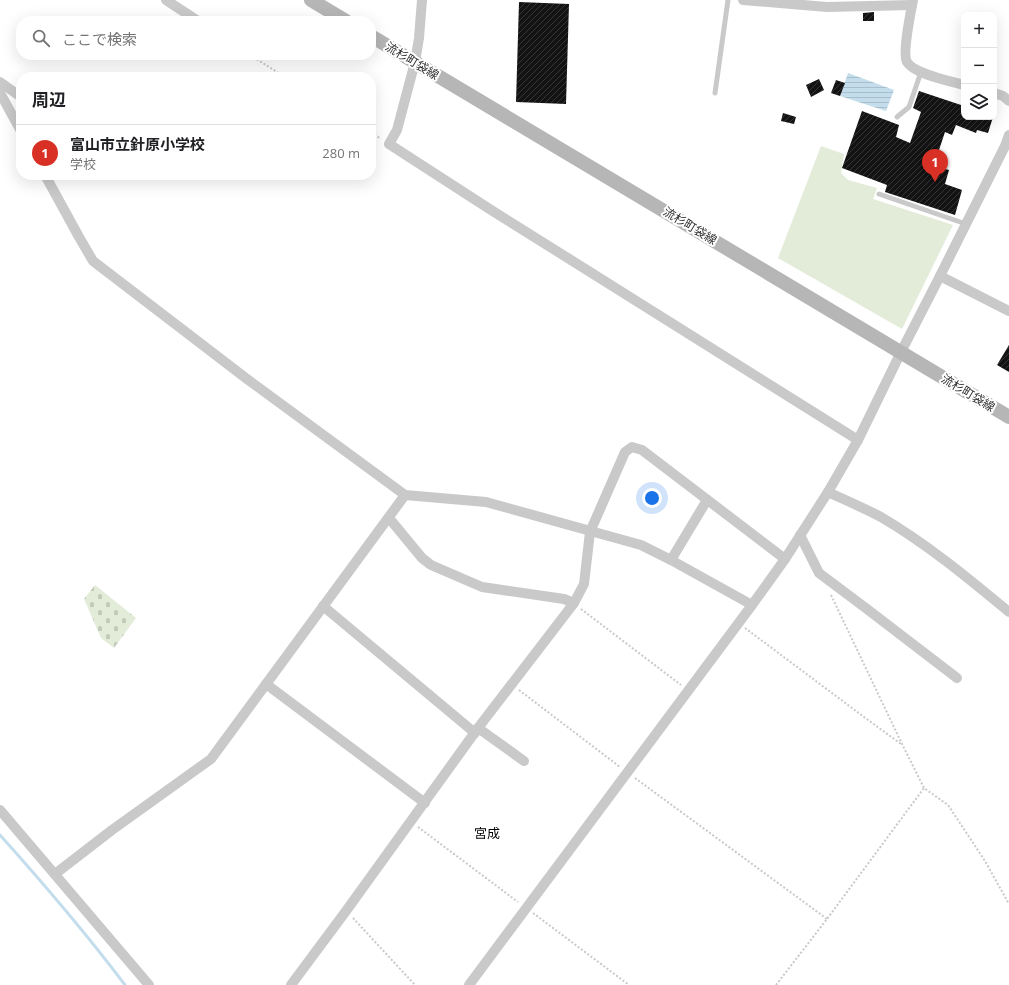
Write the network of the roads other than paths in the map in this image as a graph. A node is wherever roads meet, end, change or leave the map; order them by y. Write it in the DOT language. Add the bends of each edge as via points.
graph roads {
  1 [pos="166,0"];
  2 [pos="311,0"];
  3 [pos="422,0"];
  4 [pos="728,0"];
  5 [pos="743,0"];
  6 [pos="913,3"];
  7 [pos="190,16"];
  8 [pos="338,16"];
  9 [pos="376,39"];
  10 [pos="415,62"];
  11 [pos="921,72"];
  12 [pos="0,82"];
  13 [pos="961,84"];
  14 [pos="0,93"];
  15 [pos="16,93"];
  16 [pos="715,93"];
  17 [pos="997,95"];
  18 [pos="1009,101"];
  19 [pos="897,117"];
  20 [pos="16,122"];
  21 [pos="1009,135"];
  22 [pos="1007,147"];
  23 [pos="48,180"];
  24 [pos="879,194"];
  25 [pos="966,224"];
  26 [pos="940,276"];
  27 [pos="1009,311"];
  28 [pos="901,352"];
  29 [pos="1009,417"];
  30 [pos="858,440"];
  31 [pos="828,492"];
  32 [pos="405,495"];
  33 [pos="707,500"];
  34 [pos="389,518"];
  35 [pos="590,532"];
  36 [pos="800,535"];
  37 [pos="785,559"];
  38 [pos="671,560"];
  39 [pos="574,603"];
  40 [pos="752,604"];
  41 [pos="323,606"];
  42 [pos="1009,612"];
  43 [pos="957,678"];
  44 [pos="266,684"];
  45 [pos="476,731"];
  46 [pos="524,761"];
  47 [pos="424,803"];
  48 [pos="0,810"];
  49 [pos="55,874"];
  50 [pos="149,985"];
  51 [pos="291,985"];
  52 [pos="469,985"];
  1 -- 7 [label="street"];
  2 -- 8 [label="main road"];
  3 -- 10 [label="street"];
  4 -- 16 [label="lane"];
  5 -- 6 [label="street" via="827,7"];
  6 -- 11 [label="street" via="905,51 906,61 914,70"];
  9 -- 10 [label="main road, 流杉町袋線"];
  10 -- 28 [label="main road, 流杉町袋線"];
  10 -- 30 [label="street" via="397,130 389,144"];
  11 -- 13 [label="street"];
  11 -- 19 [label="lane" via="909,107"];
  12 -- 15 [label="street"];
  14 -- 20 [label="street"];
  17 -- 18 [label="street"];
  21 -- 22 [label="street"];
  22 -- 25 [label="street"];
  23 -- 32 [label="street" via="93,261"];
  24 -- 25 [label="lane"];
  25 -- 26 [label="street"];
  26 -- 27 [label="street"];
  26 -- 28 [label="street"];
  28 -- 29 [label="main road, 流杉町袋線"];
  28 -- 30 [label="street"];
  30 -- 31 [label="street"];
  31 -- 36 [label="street"];
  31 -- 42 [label="street" via="879,516 918,540"];
  32 -- 34 [label="street"];
  32 -- 35 [label="street" via="486,502"];
  33 -- 35 [label="street" via="642,450 632,448 625,452"];
  33 -- 37 [label="street"];
  33 -- 38 [label="street"];
  34 -- 39 [label="street" via="422,558 431,565 482,587 564,599"];
  34 -- 41 [label="street"];
  35 -- 38 [label="street" via="641,545"];
  35 -- 39 [label="street" via="584,584"];
  36 -- 37 [label="street"];
  36 -- 43 [label="street" via="818,573"];
  37 -- 40 [label="street"];
  38 -- 40 [label="street"];
  39 -- 45 [label="street"];
  40 -- 52 [label="street"];
  41 -- 44 [label="street"];
  41 -- 45 [label="street"];
  44 -- 47 [label="street"];
  44 -- 49 [label="street" via="211,759"];
  45 -- 46 [label="street"];
  45 -- 47 [label="street"];
  47 -- 51 [label="street"];
  48 -- 49 [label="street"];
  49 -- 50 [label="street"];
}
